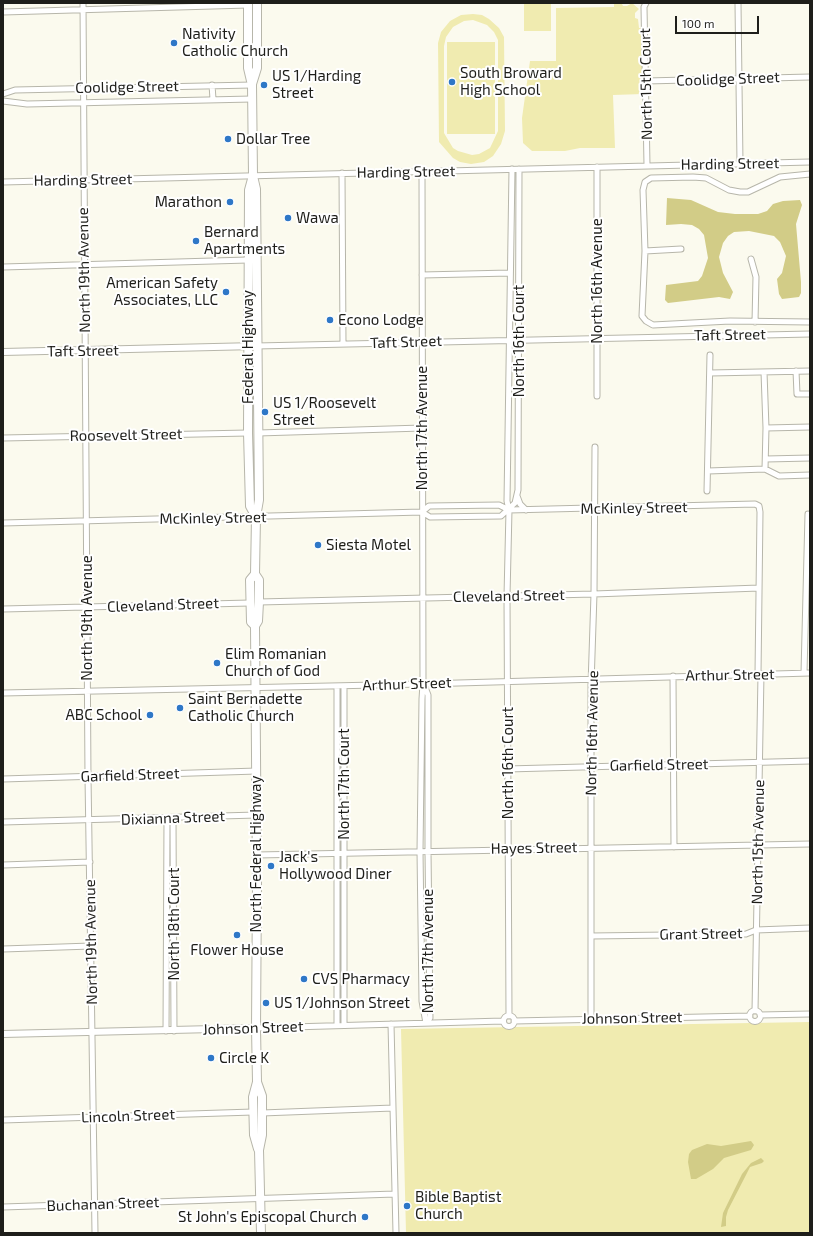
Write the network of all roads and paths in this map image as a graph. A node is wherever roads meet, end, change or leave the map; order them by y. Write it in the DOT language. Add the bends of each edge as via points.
graph roads {
  1 [pos="83,3"];
  2 [pos="257,3"];
  3 [pos="646,3"];
  4 [pos="738,3"];
  5 [pos="248,4"];
  6 [pos="83,10"];
  7 [pos="3,12"];
  8 [pos="810,77"];
  9 [pos="739,78"];
  10 [pos="646,81"];
  11 [pos="212,85"];
  12 [pos="252,85"];
  13 [pos="83,88"];
  14 [pos="3,94"];
  15 [pos="213,99"];
  16 [pos="252,99"];
  17 [pos="3,101"];
  18 [pos="83,102"];
  19 [pos="810,162"];
  20 [pos="740,164"];
  21 [pos="647,165"];
  22 [pos="598,167"];
  23 [pos="512,169"];
  24 [pos="519,169"];
  25 [pos="342,173"];
  26 [pos="422,173"];
  27 [pos="810,174"];
  28 [pos="253,176"];
  29 [pos="83,180"];
  30 [pos="3,182"];
  31 [pos="681,249"];
  32 [pos="645,251"];
  33 [pos="752,259"];
  34 [pos="248,260"];
  35 [pos="84,265"];
  36 [pos="3,267"];
  37 [pos="510,273"];
  38 [pos="422,275"];
  39 [pos="755,322"];
  40 [pos="810,322"];
  41 [pos="810,334"];
  42 [pos="596,338"];
  43 [pos="510,340"];
  44 [pos="519,340"];
  45 [pos="422,342"];
  46 [pos="343,344"];
  47 [pos="252,347"];
  48 [pos="85,351"];
  49 [pos="3,352"];
  50 [pos="710,355"];
  51 [pos="796,371"];
  52 [pos="810,371"];
  53 [pos="710,372"];
  54 [pos="764,372"];
  55 [pos="810,394"];
  56 [pos="597,396"];
  57 [pos="810,427"];
  58 [pos="422,428"];
  59 [pos="766,428"];
  60 [pos="248,432"];
  61 [pos="258,433"];
  62 [pos="85,436"];
  63 [pos="3,438"];
  64 [pos="595,447"];
  65 [pos="810,458"];
  66 [pos="766,459"];
  67 [pos="765,469"];
  68 [pos="708,471"];
  69 [pos="810,475"];
  70 [pos="707,491"];
  71 [pos="517,496"];
  72 [pos="759,506"];
  73 [pos="595,508"];
  74 [pos="509,510"];
  75 [pos="526,510"];
  76 [pos="422,512"];
  77 [pos="808,514"];
  78 [pos="256,517"];
  79 [pos="86,520"];
  80 [pos="3,523"];
  81 [pos="758,588"];
  82 [pos="594,594"];
  83 [pos="507,596"];
  84 [pos="423,598"];
  85 [pos="255,602"];
  86 [pos="87,608"];
  87 [pos="3,609"];
  88 [pos="255,626"];
  89 [pos="804,673"];
  90 [pos="810,673"];
  91 [pos="759,674"];
  92 [pos="673,676"];
  93 [pos="591,678"];
  94 [pos="508,680"];
  95 [pos="424,684"];
  96 [pos="337,686"];
  97 [pos="344,686"];
  98 [pos="256,688"];
  99 [pos="88,691"];
  100 [pos="3,693"];
  101 [pos="810,761"];
  102 [pos="760,762"];
  103 [pos="674,765"];
  104 [pos="591,767"];
  105 [pos="508,769"];
  106 [pos="257,771"];
  107 [pos="88,777"];
  108 [pos="3,779"];
  109 [pos="257,815"];
  110 [pos="170,818"];
  111 [pos="89,820"];
  112 [pos="3,822"];
  113 [pos="810,844"];
  114 [pos="757,846"];
  115 [pos="592,847"];
  116 [pos="674,847"];
  117 [pos="508,849"];
  118 [pos="428,851"];
  119 [pos="343,852"];
  120 [pos="420,852"];
  121 [pos="337,853"];
  122 [pos="257,855"];
  123 [pos="90,862"];
  124 [pos="3,865"];
  125 [pos="810,928"];
  126 [pos="756,930"];
  127 [pos="591,936"];
  128 [pos="91,946"];
  129 [pos="3,949"];
  130 [pos="337,978"];
  131 [pos="344,978"];
  132 [pos="755,1011"];
  133 [pos="810,1014"];
  134 [pos="760,1015"];
  135 [pos="509,1016"];
  136 [pos="750,1016"];
  137 [pos="590,1019"];
  138 [pos="503,1021"];
  139 [pos="514,1021"];
  140 [pos="426,1023"];
  141 [pos="391,1024"];
  142 [pos="337,1025"];
  143 [pos="344,1025"];
  144 [pos="256,1028"];
  145 [pos="166,1031"];
  146 [pos="174,1031"];
  147 [pos="92,1032"];
  148 [pos="3,1034"];
  149 [pos="393,1108"];
  150 [pos="258,1112"];
  151 [pos="94,1118"];
  152 [pos="3,1120"];
  153 [pos="395,1194"];
  154 [pos="260,1198"];
  155 [pos="94,1204"];
  156 [pos="3,1207"];
  157 [pos="95,1233"];
  158 [pos="261,1233"];
  159 [pos="396,1233"];
  1 -- 6 [label="street, North 19th Avenue"];
  2 -- 12 [label="main road, Federal Highway" via="257,68"];
  3 -- 10 [label="street, North 15th Court"];
  4 -- 9 [label="street"];
  5 -- 6 [label="street"];
  5 -- 12 [label="main road, Federal Highway" via="248,68"];
  6 -- 7 [label="street"];
  6 -- 13 [label="street, North 19th Avenue"];
  8 -- 9 [label="street, Coolidge Street"];
  9 -- 10 [label="street, Coolidge Street"];
  9 -- 20 [label="street"];
  10 -- 21 [label="street, North 15th Court"];
  11 -- 12 [label="street, Coolidge Street"];
  11 -- 13 [label="street, Coolidge Street"];
  11 -- 15 [label="street"];
  12 -- 16 [label="main road, Federal Highway"];
  13 -- 14 [label="street, Coolidge Street" via="15,90"];
  13 -- 18 [label="street, North 19th Avenue"];
  15 -- 16 [label="street, Coolidge Street"];
  15 -- 18 [label="street, Coolidge Street"];
  16 -- 28 [label="main road, Federal Highway"];
  17 -- 18 [label="street, Coolidge Street" via="27,104"];
  18 -- 29 [label="street, North 19th Avenue"];
  19 -- 20 [label="street, Harding Street"];
  20 -- 21 [label="street, Harding Street"];
  21 -- 22 [label="street, Harding Street"];
  22 -- 24 [label="street, Harding Street"];
  22 -- 42 [label="street, North 16th Avenue"];
  23 -- 24 [label="street, Harding Street"];
  23 -- 26 [label="street, Harding Street"];
  23 -- 37 [label="street, North 16th Court"];
  24 -- 44 [label="street, North 16th Court"];
  25 -- 26 [label="street, Harding Street"];
  25 -- 28 [label="street, Harding Street"];
  25 -- 46 [label="street"];
  26 -- 38 [label="street, North 17th Avenue"];
  27 -- 32 [label="street" via="780,177 748,192 729,190 706,178 651,178 645,182 643,190"];
  28 -- 29 [label="street, Harding Street"];
  28 -- 34 [label="main road, Federal Highway" via="249,190"];
  28 -- 47 [label="main road, Federal Highway" via="256,189"];
  29 -- 30 [label="street, Harding Street"];
  29 -- 35 [label="street, North 19th Avenue"];
  31 -- 32 [label="street"];
  32 -- 39 [label="street" via="642,316 646,321 653,325"];
  33 -- 39 [label="street" via="756,277"];
  34 -- 35 [label="street"];
  34 -- 47 [label="main road, Federal Highway"];
  35 -- 36 [label="street"];
  35 -- 48 [label="street, North 19th Avenue"];
  37 -- 38 [label="street"];
  37 -- 43 [label="street, North 16th Court"];
  38 -- 45 [label="street, North 17th Avenue"];
  39 -- 40 [label="street"];
  41 -- 42 [label="street, Taft Street"];
  42 -- 44 [label="street, Taft Street"];
  42 -- 56 [label="street, North 16th Avenue"];
  43 -- 44 [label="street, Taft Street"];
  43 -- 45 [label="street, Taft Street"];
  43 -- 74 [label="street, North 16th Court" via="507,501"];
  44 -- 71 [label="street, North 16th Court"];
  45 -- 46 [label="street, Taft Street"];
  45 -- 58 [label="street, North 17th Avenue"];
  46 -- 47 [label="street, Taft Street"];
  47 -- 48 [label="street, Taft Street"];
  47 -- 60 [label="main road, Federal Highway"];
  47 -- 61 [label="main road, Federal Highway"];
  48 -- 49 [label="street, Taft Street"];
  48 -- 62 [label="street, North 19th Avenue"];
  50 -- 53 [label="street"];
  51 -- 52 [label="street"];
  51 -- 54 [label="street"];
  51 -- 55 [label="street" via="797,394"];
  53 -- 54 [label="street"];
  53 -- 68 [label="street"];
  54 -- 59 [label="street"];
  57 -- 59 [label="street"];
  58 -- 61 [label="street"];
  58 -- 76 [label="street, North 17th Avenue"];
  59 -- 66 [label="street"];
  60 -- 62 [label="street, Roosevelt Street"];
  60 -- 78 [label="main road, Federal Highway" via="250,506"];
  61 -- 78 [label="main road, Federal Highway" via="259,500"];
  62 -- 63 [label="street, Roosevelt Street"];
  62 -- 79 [label="street, North 19th Avenue"];
  64 -- 73 [label="street, North 16th Avenue"];
  65 -- 66 [label="street"];
  66 -- 67 [label="street"];
  67 -- 68 [label="street"];
  67 -- 69 [label="street" via="779,476"];
  68 -- 70 [label="street"];
  71 -- 74 [label="street, North 16th Court"];
  71 -- 75 [label="street"];
  72 -- 73 [label="street, McKinley Street" via="755,504"];
  72 -- 81 [label="street, North 15th Avenue"];
  73 -- 75 [label="street, McKinley Street"];
  73 -- 82 [label="street, North 16th Avenue"];
  74 -- 75 [label="street, McKinley Street"];
  74 -- 76 [label="street, McKinley Street" via="499,505 429,506"];
  74 -- 76 [label="street, McKinley Street" via="501,516 430,518"];
  74 -- 83 [label="street, North 16th Court"];
  76 -- 78 [label="street, McKinley Street"];
  76 -- 84 [label="street, North 17th Avenue"];
  77 -- 89 [label="street"];
  78 -- 79 [label="street, McKinley Street"];
  78 -- 85 [label="main road, Federal Highway" via="255,574 250,580"];
  79 -- 80 [label="street, McKinley Street"];
  79 -- 86 [label="street, North 19th Avenue"];
  81 -- 82 [label="street, Cleveland Street"];
  81 -- 91 [label="street, North 15th Avenue"];
  82 -- 83 [label="street, Cleveland Street"];
  82 -- 93 [label="street, North 16th Avenue"];
  83 -- 84 [label="street, Cleveland Street"];
  83 -- 94 [label="street, North 16th Court"];
  84 -- 85 [label="street, Cleveland Street"];
  84 -- 95 [label="street, North 17th Avenue"];
  85 -- 86 [label="street, Cleveland Street"];
  85 -- 88 [label="main road, Federal Highway" via="251,622"];
  86 -- 87 [label="street, Cleveland Street"];
  86 -- 99 [label="street, North 19th Avenue"];
  88 -- 98 [label="main road, North Federal Highway"];
  89 -- 90 [label="street, Arthur Street"];
  89 -- 91 [label="street, Arthur Street"];
  91 -- 92 [label="street, Arthur Street"];
  91 -- 102 [label="street, North 15th Avenue"];
  92 -- 93 [label="street, Arthur Street"];
  92 -- 103 [label="street"];
  93 -- 94 [label="street, Arthur Street"];
  93 -- 104 [label="street, North 16th Avenue"];
  94 -- 95 [label="street, Arthur Street"];
  94 -- 105 [label="street, North 16th Court"];
  95 -- 97 [label="street, Arthur Street"];
  95 -- 118 [label="street, North 17th Avenue" via="428,695"];
  95 -- 120 [label="street, North 17th Avenue"];
  96 -- 97 [label="street, Arthur Street"];
  96 -- 98 [label="street, Arthur Street"];
  96 -- 121 [label="street, North 17th Court"];
  97 -- 119 [label="street, North 17th Court"];
  98 -- 99 [label="street, Arthur Street"];
  98 -- 106 [label="main road, North Federal Highway"];
  99 -- 100 [label="street, Arthur Street"];
  99 -- 107 [label="street, North 19th Avenue"];
  101 -- 102 [label="street, Garfield Street"];
  102 -- 103 [label="street, Garfield Street"];
  102 -- 114 [label="street, North 15th Avenue"];
  103 -- 104 [label="street, Garfield Street"];
  103 -- 116 [label="street"];
  104 -- 105 [label="street, Garfield Street"];
  104 -- 115 [label="street, North 16th Avenue"];
  105 -- 117 [label="street, North 16th Court"];
  106 -- 107 [label="street, Garfield Street"];
  106 -- 109 [label="main road, North Federal Highway"];
  107 -- 108 [label="street, Garfield Street"];
  107 -- 111 [label="street, North 19th Avenue"];
  109 -- 110 [label="street, Dixianna Street"];
  109 -- 122 [label="main road, North Federal Highway"];
  110 -- 111 [label="street, Dixianna Street"];
  110 -- 145 [label="street, North 18th Court"];
  110 -- 146 [label="street, North 18th Court"];
  111 -- 112 [label="street, Dixianna Street"];
  111 -- 123 [label="street, North 19th Avenue"];
  113 -- 114 [label="street, Hayes Street"];
  114 -- 116 [label="street, Hayes Street"];
  114 -- 126 [label="street, North 15th Avenue"];
  115 -- 116 [label="street, Hayes Street" via="598,850"];
  115 -- 117 [label="street, Hayes Street"];
  115 -- 127 [label="street, North 16th Avenue"];
  117 -- 118 [label="street, Hayes Street"];
  117 -- 135 [label="street, North 16th Court"];
  118 -- 120 [label="street, Hayes Street"];
  118 -- 140 [label="street, North 17th Avenue" via="430,1018"];
  119 -- 120 [label="street, Hayes Street"];
  119 -- 121 [label="street, Hayes Street"];
  119 -- 131 [label="street, North 17th Court"];
  120 -- 140 [label="street, North 17th Avenue" via="422,1001"];
  121 -- 122 [label="street, Hayes Street"];
  121 -- 130 [label="street, North 17th Court"];
  122 -- 144 [label="main road, North Federal Highway"];
  123 -- 124 [label="street"];
  123 -- 128 [label="street, North 19th Avenue"];
  125 -- 126 [label="street, Grant Street"];
  126 -- 127 [label="street, Grant Street" via="746,934"];
  126 -- 132 [label="street, North 15th Avenue"];
  127 -- 137 [label="street, North 16th Avenue"];
  128 -- 129 [label="street"];
  128 -- 147 [label="street, North 19th Avenue"];
  130 -- 131 [label="street"];
  130 -- 142 [label="street, North 17th Court"];
  131 -- 143 [label="street, North 17th Court"];
  132 -- 134 [label="street"];
  132 -- 136 [label="street"];
  133 -- 134 [label="street"];
  134 -- 136 [label="street" via="760,1019 756,1021 751,1020"];
  135 -- 138 [label="street"];
  135 -- 139 [label="street"];
  136 -- 137 [label="street, Johnson Street"];
  137 -- 139 [label="street, Johnson Street"];
  138 -- 139 [label="street" via="508,1027"];
  138 -- 140 [label="street, Johnson Street"];
  140 -- 141 [label="street, Johnson Street"];
  141 -- 143 [label="street, Johnson Street"];
  141 -- 149 [label="street"];
  142 -- 143 [label="street, Johnson Street"];
  142 -- 144 [label="street, Johnson Street"];
  144 -- 146 [label="street, Johnson Street"];
  144 -- 150 [label="main road, North Federal Highway" via="257,1082 262,1096"];
  145 -- 146 [label="street, Johnson Street"];
  145 -- 147 [label="street, Johnson Street"];
  147 -- 148 [label="street, Johnson Street"];
  147 -- 151 [label="street, North 19th Avenue"];
  149 -- 150 [label="street, Lincoln Street"];
  149 -- 153 [label="street"];
  150 -- 151 [label="street, Lincoln Street"];
  150 -- 154 [label="main road, North Federal Highway" via="262,1135 259,1150"];
  151 -- 152 [label="street, Lincoln Street"];
  151 -- 155 [label="street, North 19th Avenue"];
  153 -- 154 [label="street, Buchanan Street"];
  153 -- 159 [label="street"];
  154 -- 155 [label="street, Buchanan Street"];
  154 -- 158 [label="main road, North Federal Highway"];
  155 -- 156 [label="street, Buchanan Street"];
  155 -- 157 [label="street, North 19th Avenue"];
}
